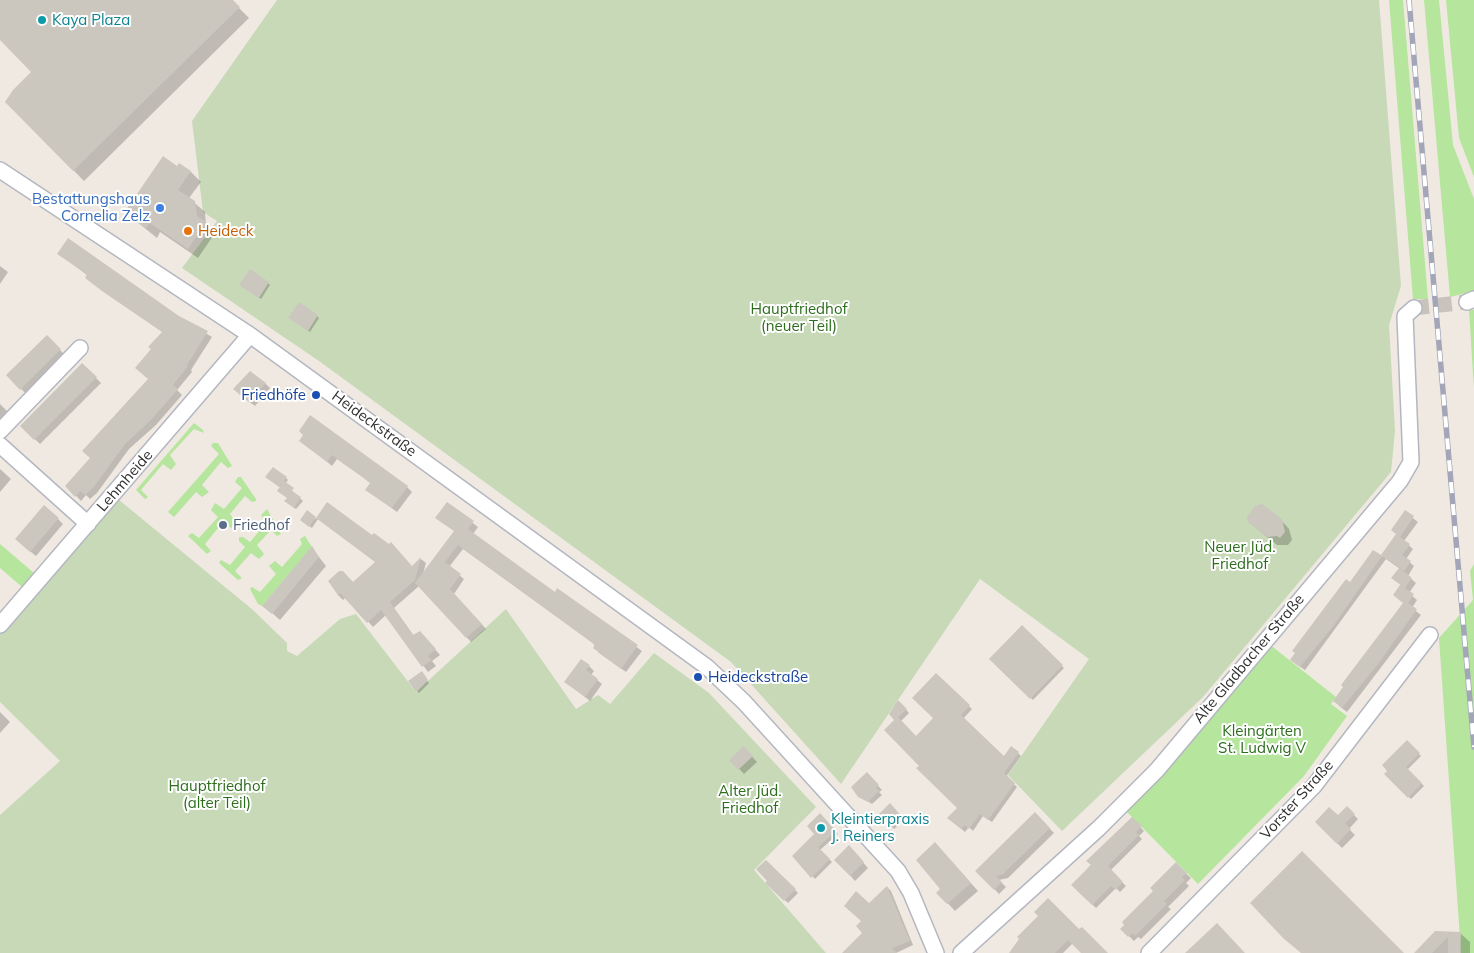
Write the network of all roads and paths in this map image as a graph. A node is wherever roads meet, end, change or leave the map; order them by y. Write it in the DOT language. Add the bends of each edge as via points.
graph roads {
  1 [pos="0,170"];
  2 [pos="1414,308"];
  3 [pos="250,336"];
  4 [pos="80,348"];
  5 [pos="0,431"];
  6 [pos="0,445"];
  7 [pos="88,524"];
  8 [pos="0,625"];
  9 [pos="1430,635"];
  10 [pos="936,953"];
  11 [pos="961,953"];
  12 [pos="1149,953"];
  1 -- 3 [label="street, Heideckstraße"];
  2 -- 11 [label="street, Alte Gladbacher Straße" via="1405,316 1411,462 1400,481 1157,770 1099,828"];
  3 -- 7 [label="street, Lehmheide"];
  3 -- 10 [label="street, Heideckstraße" via="719,678 898,871 911,893"];
  4 -- 5 [label="street"];
  6 -- 7 [label="street"];
  7 -- 8 [label="street, Lehmheide"];
  9 -- 12 [label="street, Vorster Straße" via="1314,786"];
}
